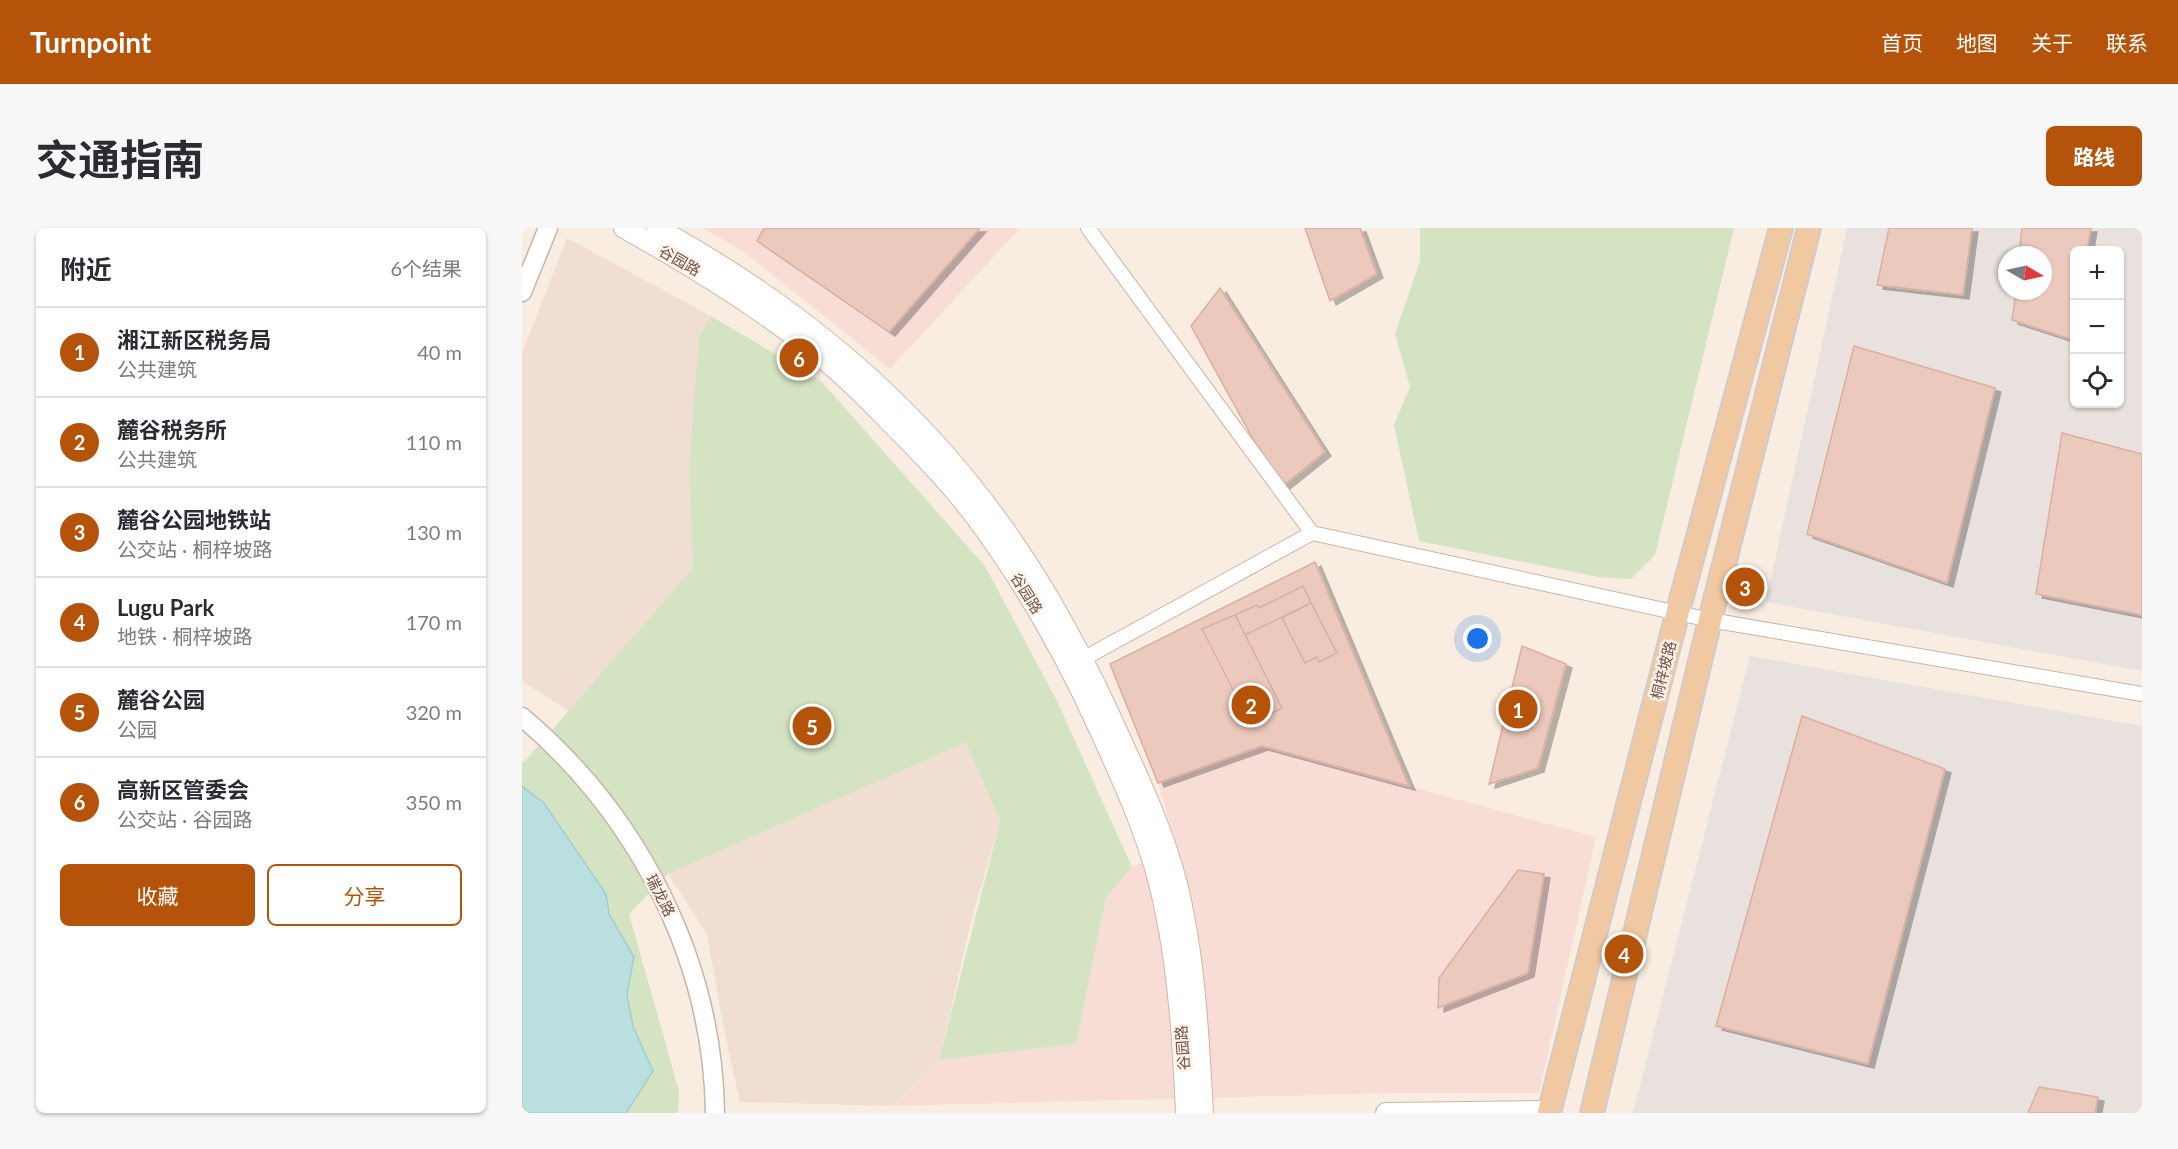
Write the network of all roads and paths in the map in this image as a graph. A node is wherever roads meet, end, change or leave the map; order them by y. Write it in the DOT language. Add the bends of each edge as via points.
graph roads {
  1 [pos="538,228"];
  2 [pos="548,228"];
  3 [pos="624,228"];
  4 [pos="657,228"];
  5 [pos="1088,228"];
  6 [pos="1780,228"];
  7 [pos="1809,228"];
  8 [pos="522,267"];
  9 [pos="522,292"];
  10 [pos="1312,533"];
  11 [pos="1678,611"];
  12 [pos="1710,620"];
  13 [pos="1083,659"];
  14 [pos="2142,694"];
  15 [pos="522,717"];
  16 [pos="522,729"];
  17 [pos="1549,1112"];
  18 [pos="705,1113"];
  19 [pos="715,1113"];
  20 [pos="1186,1113"];
  21 [pos="1203,1113"];
  22 [pos="1386,1113"];
  23 [pos="1592,1113"];
  1 -- 8 [label="street"];
  2 -- 9 [label="street"];
  3 -- 20 [label="main road, 谷园路" via="743,300 861,392 985,529 1033,601 1086,699 1146,838 1174,959"];
  4 -- 13 [label="main road, 谷园路" via="786,309 847,359 917,426 996,517 1047,594"];
  5 -- 10 [label="street"];
  6 -- 11 [label="main road, 桐梓坡路"];
  7 -- 12 [label="main road"];
  10 -- 11 [label="street"];
  10 -- 13 [label="street"];
  11 -- 12 [label="street"];
  11 -- 17 [label="main road, 桐梓坡路"];
  12 -- 14 [label="street"];
  12 -- 23 [label="main road"];
  13 -- 21 [label="main road, 谷园路" via="1138,776 1174,872 1190,958"];
  15 -- 19 [label="street, 瑞龙路" via="558,749 611,812 667,902 699,993"];
  16 -- 18 [label="street, 瑞龙路" via="576,781 605,818 658,906 691,996"];
  17 -- 22 [label="main road"];
}
